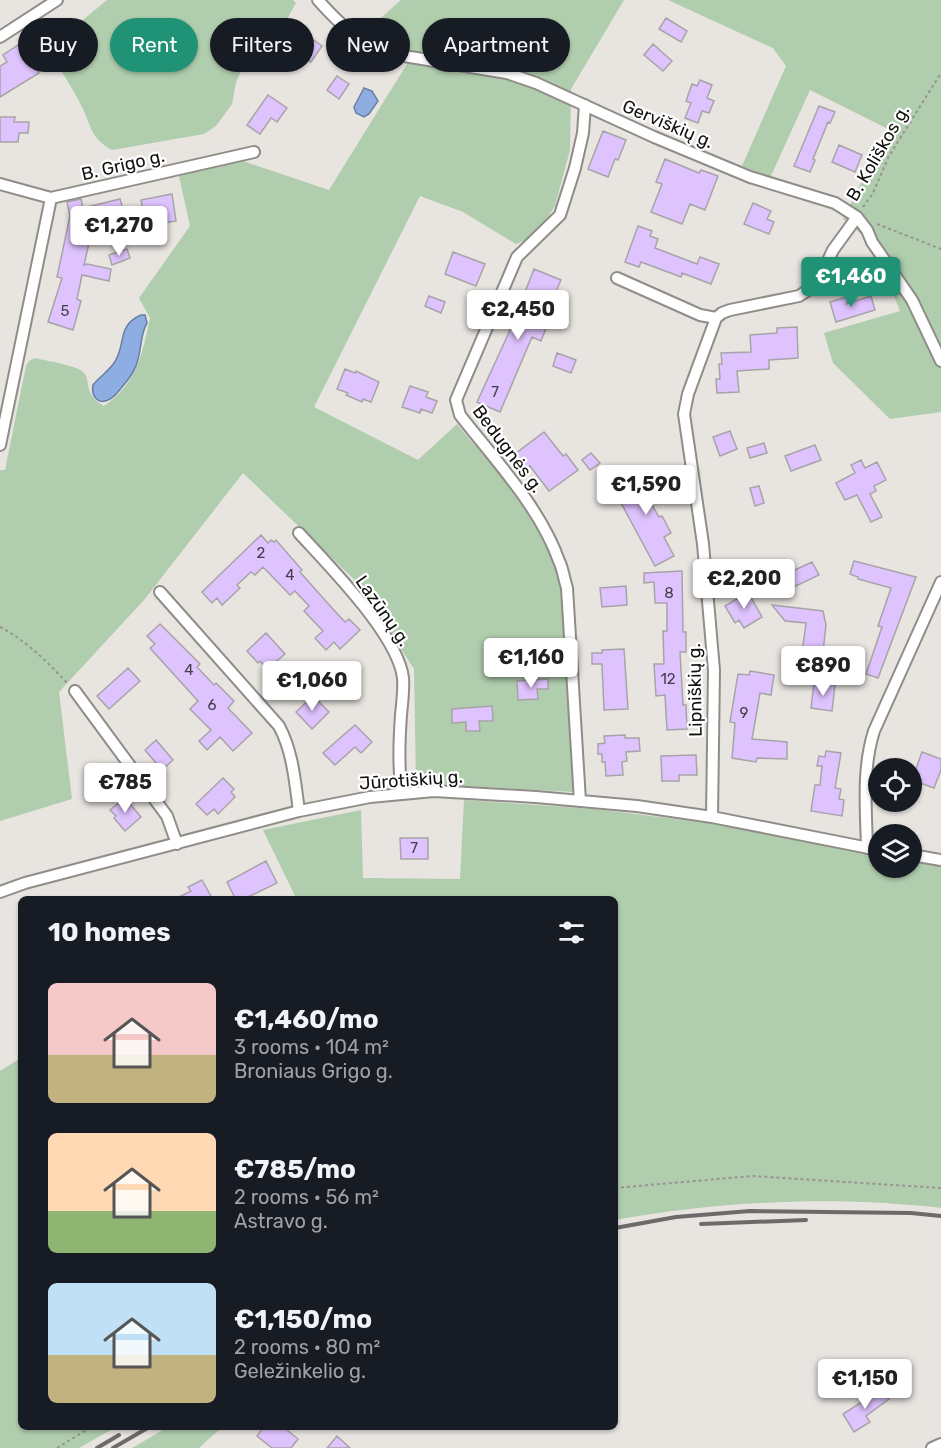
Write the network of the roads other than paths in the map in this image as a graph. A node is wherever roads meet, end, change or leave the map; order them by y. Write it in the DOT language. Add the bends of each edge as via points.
graph roads {
  1 [pos="57,0"];
  2 [pos="318,0"];
  3 [pos="0,37"];
  4 [pos="585,105"];
  5 [pos="254,152"];
  6 [pos="0,184"];
  7 [pos="51,198"];
  8 [pos="857,217"];
  9 [pos="616,278"];
  10 [pos="716,318"];
  11 [pos="941,362"];
  12 [pos="0,445"];
  13 [pos="299,533"];
  14 [pos="941,582"];
  15 [pos="160,592"];
  16 [pos="75,691"];
  17 [pos="402,794"];
  18 [pos="580,801"];
  19 [pos="299,811"];
  20 [pos="712,817"];
  21 [pos="177,844"];
  22 [pos="867,848"];
  23 [pos="922,857"];
  24 [pos="941,860"];
  25 [pos="0,892"];
  26 [pos="941,1444"];
  27 [pos="932,1448"];
  1 -- 3 [label="street"];
  2 -- 4 [label="street, Gerviškių g." via="338,23 374,48 507,73"];
  4 -- 8 [label="street, Gerviškių g." via="750,177 835,203"];
  4 -- 18 [label="street, Bedugnės g." via="583,133 560,215 517,257 456,400 460,415 531,507 560,561 567,588"];
  5 -- 7 [label="street, B. Grigo g."];
  6 -- 7 [label="street, B. Grigo g."];
  7 -- 12 [label="street"];
  8 -- 10 [label="street" via="833,250 817,284 799,296 730,310"];
  8 -- 11 [label="street, Gerviškių g." via="912,300"];
  9 -- 10 [label="street" via="700,315"];
  10 -- 20 [label="street, Lipniškių g." via="684,414 703,543 714,670"];
  13 -- 17 [label="street, Lazūnų g." via="353,593 399,664 403,679 399,748"];
  14 -- 22 [label="street" via="868,750"];
  15 -- 19 [label="street" via="279,726 290,754"];
  16 -- 21 [label="street" via="167,816"];
  17 -- 18 [label="street, Jūrotiškių g." via="434,791"];
  17 -- 19 [label="street, Jūrotiškių g."];
  18 -- 20 [label="street, Jūrotiškių g."];
  19 -- 21 [label="street, Jūrotiškių g."];
  20 -- 22 [label="street, Jūrotiškių g."];
  21 -- 25 [label="street, Jūrotiškių g."];
  23 -- 24 [label="street"];
  26 -- 27 [label="street"];
}
